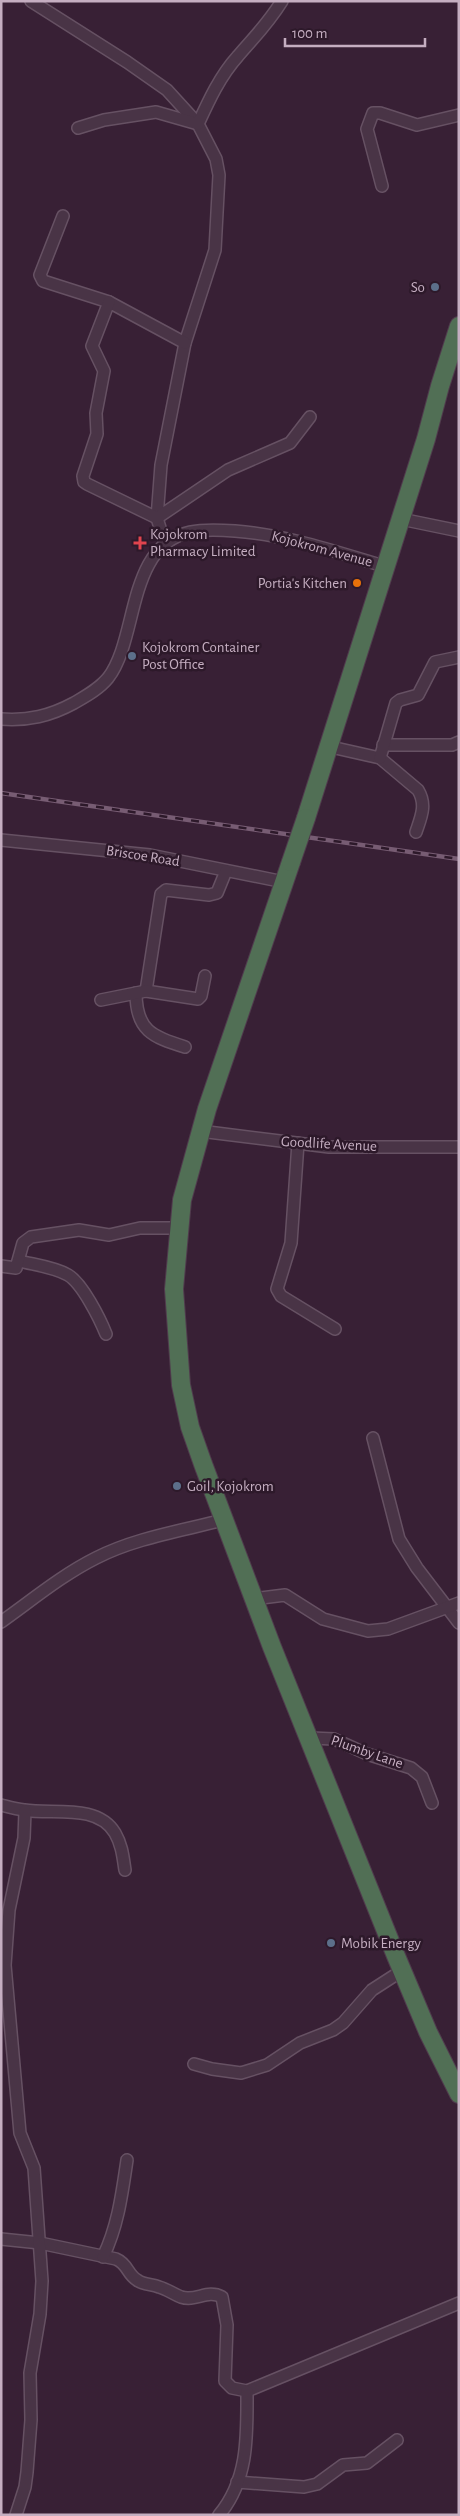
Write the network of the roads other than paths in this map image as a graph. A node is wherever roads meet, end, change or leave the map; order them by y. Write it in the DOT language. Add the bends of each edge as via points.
graph roads {
  1 [pos="31,1"];
  2 [pos="282,1"];
  3 [pos="459,115"];
  4 [pos="198,124"];
  5 [pos="78,128"];
  6 [pos="382,186"];
  7 [pos="63,216"];
  8 [pos="109,302"];
  9 [pos="459,326"];
  10 [pos="185,344"];
  11 [pos="310,417"];
  12 [pos="157,518"];
  13 [pos="401,519"];
  14 [pos="459,531"];
  15 [pos="165,544"];
  16 [pos="387,567"];
  17 [pos="459,657"];
  18 [pos="1,719"];
  19 [pos="459,742"];
  20 [pos="384,745"];
  21 [pos="331,747"];
  22 [pos="380,758"];
  23 [pos="416,832"];
  24 [pos="1,840"];
  25 [pos="226,871"];
  26 [pos="284,882"];
  27 [pos="205,976"];
  28 [pos="141,992"];
  29 [pos="101,1000"];
  30 [pos="185,1047"];
  31 [pos="200,1131"];
  32 [pos="298,1144"];
  33 [pos="459,1147"];
  34 [pos="178,1228"];
  35 [pos="19,1261"];
  36 [pos="1,1266"];
  37 [pos="335,1329"];
  38 [pos="106,1334"];
  39 [pos="373,1438"];
  40 [pos="224,1520"];
  41 [pos="254,1599"];
  42 [pos="459,1603"];
  43 [pos="446,1609"];
  44 [pos="1,1622"];
  45 [pos="459,1623"];
  46 [pos="310,1738"];
  47 [pos="432,1803"];
  48 [pos="1,1805"];
  49 [pos="25,1811"];
  50 [pos="125,1870"];
  51 [pos="403,1970"];
  52 [pos="194,2064"];
  53 [pos="459,2094"];
  54 [pos="127,2160"];
  55 [pos="1,2239"];
  56 [pos="40,2243"];
  57 [pos="103,2257"];
  58 [pos="459,2303"];
  59 [pos="246,2391"];
  60 [pos="397,2440"];
  61 [pos="237,2482"];
  62 [pos="16,2515"];
  63 [pos="219,2515"];
  1 -- 4 [label="street" via="167,90"];
  2 -- 4 [label="street" via="267,25 232,64 213,92"];
  3 -- 6 [label="street" via="417,124 373,113 367,129"];
  4 -- 5 [label="street" via="156,112 104,120"];
  4 -- 10 [label="street" via="216,159 219,175 218,225 210,270"];
  7 -- 8 [label="street" via="41,279"];
  8 -- 10 [label="street"];
  8 -- 12 [label="street" via="92,346 104,371 96,413 97,434 83,479"];
  9 -- 13 [label="highway"];
  10 -- 12 [label="street" via="161,466"];
  11 -- 12 [label="street" via="290,443 228,470"];
  12 -- 15 [label="street"];
  13 -- 14 [label="street"];
  13 -- 16 [label="highway"];
  15 -- 16 [label="street, Kojokrom Avenue" via="190,532 251,533 297,540"];
  15 -- 18 [label="street, Kojokrom Avenue" via="141,582 117,663 108,679 50,715 32,719"];
  16 -- 21 [label="highway"];
  17 -- 20 [label="street" via="434,662 420,693 396,703"];
  19 -- 20 [label="street" via="452,745"];
  20 -- 22 [label="street"];
  21 -- 22 [label="street"];
  21 -- 26 [label="highway, bridge"];
  22 -- 23 [label="street" via="422,797 423,810"];
  24 -- 25 [label="street, Briscoe Road" via="150,855"];
  25 -- 26 [label="street, Briscoe Road"];
  25 -- 28 [label="street" via="217,894 166,890 161,894"];
  26 -- 31 [label="highway"];
  27 -- 28 [label="street" via="198,999"];
  28 -- 29 [label="street"];
  28 -- 30 [label="street" via="138,1014 147,1029 159,1039"];
  31 -- 32 [label="street, Goodlife Avenue"];
  31 -- 34 [label="highway"];
  32 -- 33 [label="street, Goodlife Avenue"];
  32 -- 37 [label="street" via="291,1243 277,1289 281,1296"];
  34 -- 35 [label="street" via="140,1228 109,1235 78,1230 31,1237 24,1243"];
  34 -- 40 [label="highway" via="174,1289 181,1385 190,1426"];
  35 -- 36 [label="street" via="15,1269"];
  35 -- 38 [label="street" via="63,1272 72,1278"];
  39 -- 43 [label="street" via="399,1539"];
  40 -- 41 [label="highway"];
  40 -- 44 [label="street" via="137,1542 97,1557 73,1570"];
  41 -- 43 [label="street" via="285,1595 323,1619 368,1631 388,1629"];
  41 -- 46 [label="highway"];
  42 -- 43 [label="street"];
  43 -- 45 [label="street"];
  46 -- 47 [label="street, Plumby Lane" via="334,1739 411,1768 422,1777"];
  46 -- 51 [label="highway"];
  48 -- 49 [label="street"];
  49 -- 50 [label="street" via="85,1813 100,1820 114,1831 122,1848"];
  49 -- 56 [label="street" via="24,1838 9,1910 5,1966 20,2133 34,2168"];
  51 -- 52 [label="street" via="372,1990 333,2030 300,2043 267,2065 241,2073"];
  51 -- 53 [label="highway" via="428,2032"];
  54 -- 57 [label="street" via="121,2203"];
  55 -- 56 [label="street"];
  56 -- 57 [label="street"];
  56 -- 62 [label="street" via="42,2281 30,2373 27,2472"];
  57 -- 59 [label="street" via="124,2262 134,2279 181,2297 209,2293 222,2298 227,2325 225,2381 232,2388"];
  58 -- 59 [label="street"];
  59 -- 61 [label="street" via="247,2449"];
  60 -- 61 [label="street" via="367,2462 343,2465 317,2484 304,2487"];
  61 -- 63 [label="street"];
}
